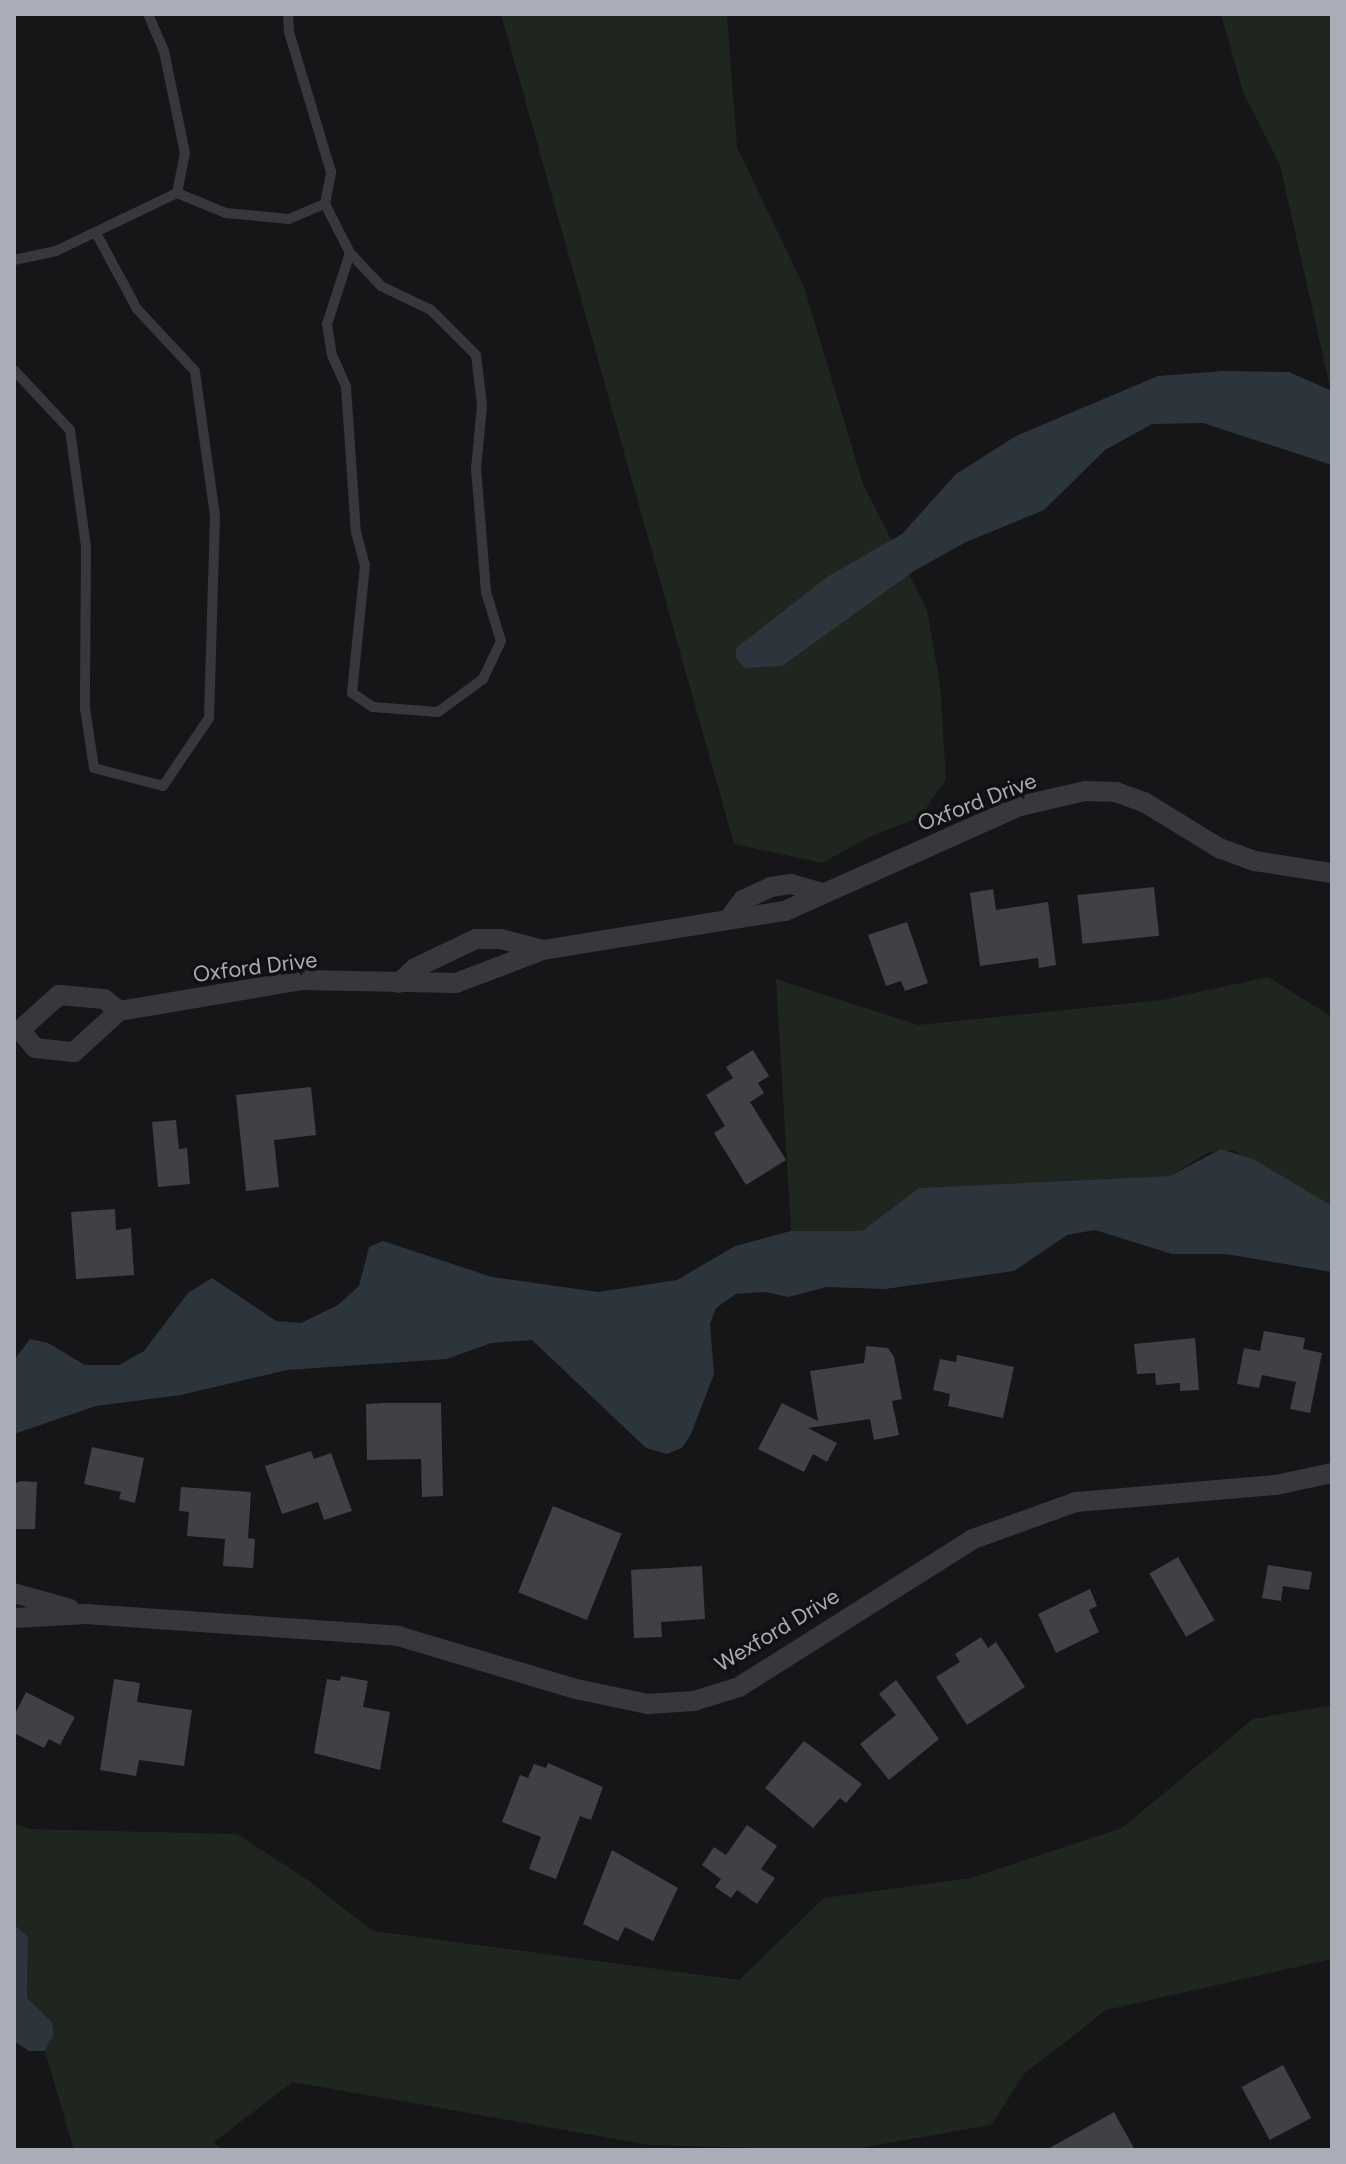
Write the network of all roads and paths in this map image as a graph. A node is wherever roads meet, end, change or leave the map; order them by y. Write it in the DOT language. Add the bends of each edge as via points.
graph roads {
  1 [pos="148,14"];
  2 [pos="288,14"];
  3 [pos="177,193"];
  4 [pos="325,204"];
  5 [pos="96,233"];
  6 [pos="350,253"];
  7 [pos="14,260"];
  8 [pos="14,370"];
  9 [pos="1332,873"];
  10 [pos="543,950"];
  11 [pos="399,983"];
  12 [pos="119,1011"];
  13 [pos="1332,1473"];
  14 [pos="14,1593"];
  15 [pos="86,1614"];
  16 [pos="14,1618"];
  1 -- 3 [label="lane" via="164,51 185,153"];
  2 -- 4 [label="lane" via="331,172"];
  3 -- 4 [label="lane" via="226,213 289,219"];
  3 -- 5 [label="lane"];
  4 -- 6 [label="lane"];
  5 -- 7 [label="lane" via="56,251"];
  5 -- 8 [label="lane" via="137,309 195,371 215,516 209,718 163,786 94,768 85,708 86,547 70,430"];
  6 -- 6 [label="lane" via="327,324 332,355 346,387 356,532 365,565 352,693 373,707 438,712 483,679 501,641 483,560 476,469 482,405 476,355 431,310 381,286"];
  9 -- 10 [label="street, Oxford Drive" via="1255,861 1219,848 1144,802 1116,792 1085,791 1020,806 785,911"];
  10 -- 11 [label="street, Oxford Drive" via="456,983"];
  10 -- 11 [label="street, Oxford Drive" via="501,939 476,939 415,968"];
  11 -- 12 [label="street, Oxford Drive" via="302,980"];
  13 -- 15 [label="street, Wexford Drive" via="1276,1485 1076,1502 973,1539 739,1687 694,1701 648,1704 576,1689 398,1636"];
  14 -- 15 [label="street, Wexford Drive"];
  15 -- 16 [label="street, Wexford Drive"];
}
